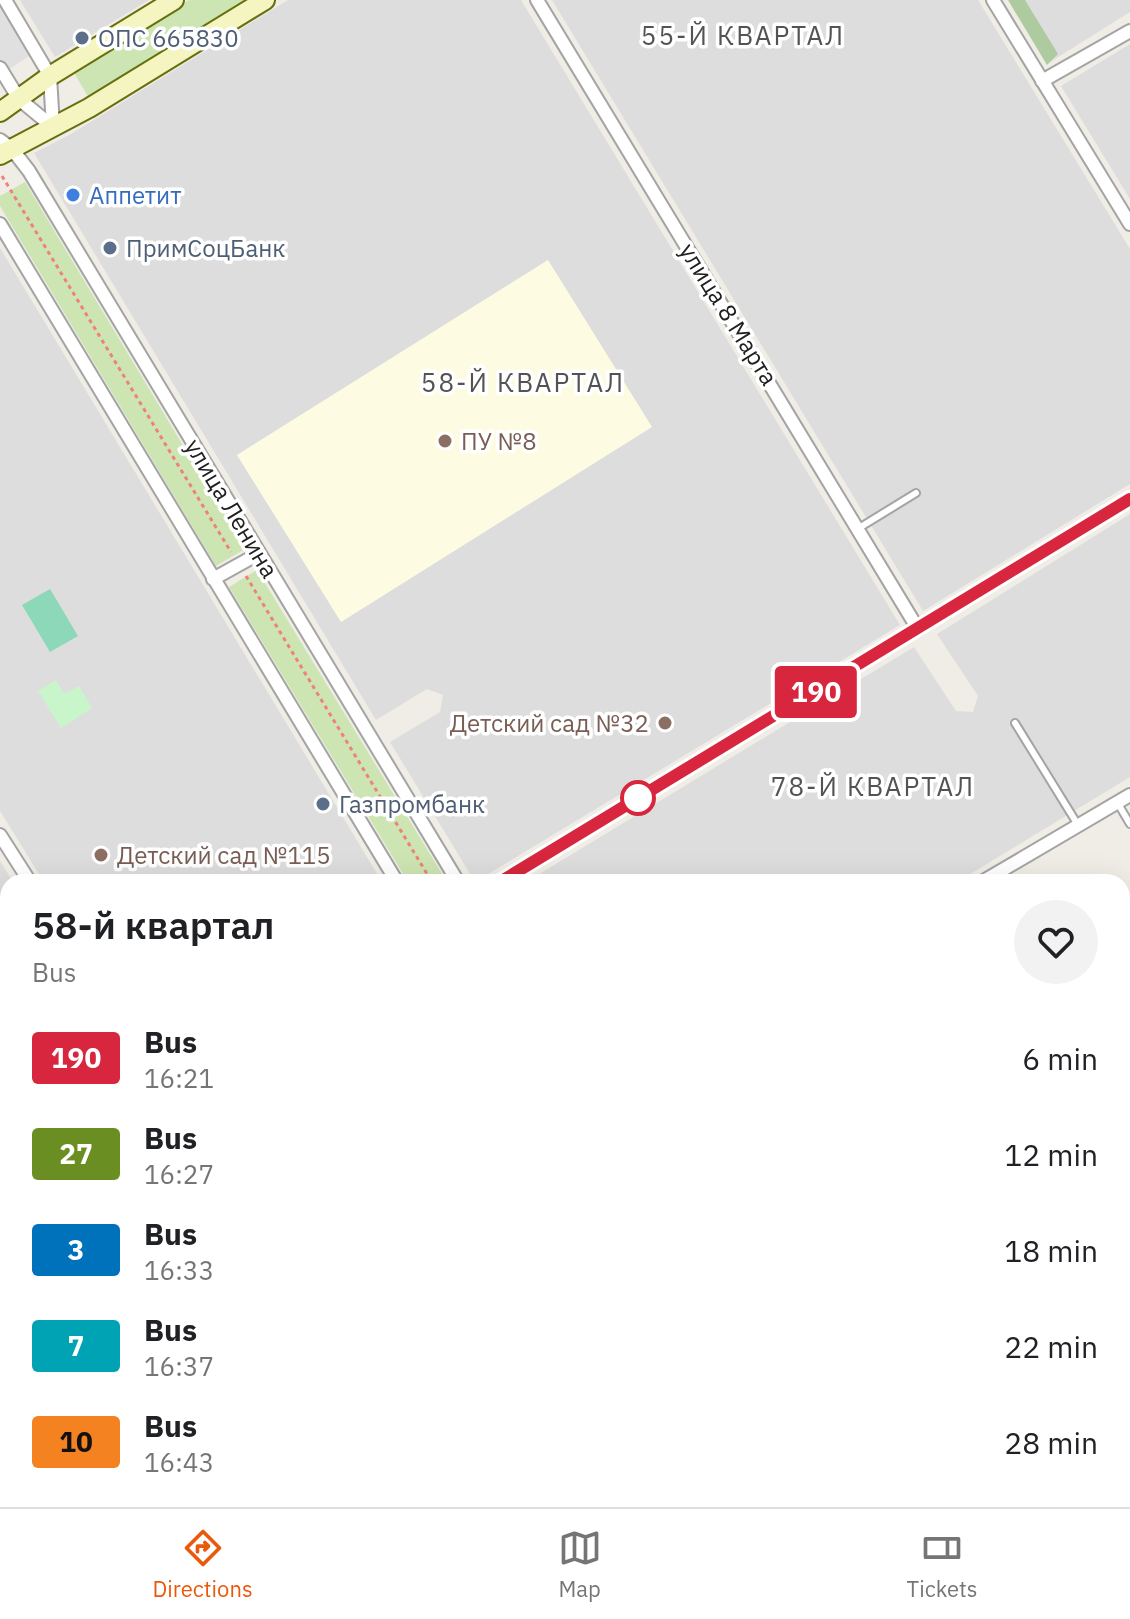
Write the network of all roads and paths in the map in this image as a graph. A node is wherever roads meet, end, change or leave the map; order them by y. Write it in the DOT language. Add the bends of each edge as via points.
graph roads {
  1 [pos="5,0"];
  2 [pos="174,0"];
  3 [pos="265,0"];
  4 [pos="537,0"];
  5 [pos="993,0"];
  6 [pos="1130,31"];
  7 [pos="0,68"];
  8 [pos="50,76"];
  9 [pos="1042,81"];
  10 [pos="19,99"];
  11 [pos="0,112"];
  12 [pos="53,127"];
  13 [pos="4,148"];
  14 [pos="2,176"];
  15 [pos="0,224"];
  16 [pos="1130,224"];
  17 [pos="916,493"];
  18 [pos="1130,499"];
  19 [pos="859,528"];
  20 [pos="258,554"];
  21 [pos="239,565"];
  22 [pos="213,579"];
  23 [pos="918,629"];
  24 [pos="1015,723"];
  25 [pos="1130,795"];
  26 [pos="1117,802"];
  27 [pos="1130,824"];
  28 [pos="1078,825"];
  29 [pos="0,835"];
  30 [pos="25,874"];
  31 [pos="392,874"];
  32 [pos="427,874"];
  33 [pos="453,874"];
  34 [pos="513,874"];
  35 [pos="995,874"];
  1 -- 8 [label="street"];
  2 -- 8 [label="street"];
  3 -- 12 [label="street"];
  4 -- 19 [label="street, улица 8 Марта"];
  5 -- 9 [label="street"];
  6 -- 9 [label="street"];
  7 -- 10 [label="street"];
  8 -- 10 [label="street"];
  8 -- 12 [label="street"];
  9 -- 16 [label="street"];
  10 -- 11 [label="street"];
  10 -- 12 [label="street"];
  12 -- 13 [label="street"];
  13 -- 20 [label="street, улица Ленина" via="37,184"];
  14 -- 21 [label="path"];
  15 -- 22 [label="street"];
  17 -- 19 [label="lane"];
  18 -- 23 [label="street"];
  19 -- 23 [label="street, улица 8 Марта"];
  20 -- 21 [label="street"];
  20 -- 33 [label="street, улица Ленина"];
  21 -- 22 [label="street"];
  21 -- 32 [label="path"];
  22 -- 31 [label="street"];
  23 -- 34 [label="street"];
  24 -- 28 [label="lane"];
  25 -- 26 [label="street"];
  26 -- 27 [label="lane"];
  26 -- 28 [label="street"];
  28 -- 35 [label="street"];
  29 -- 30 [label="street"];
}
